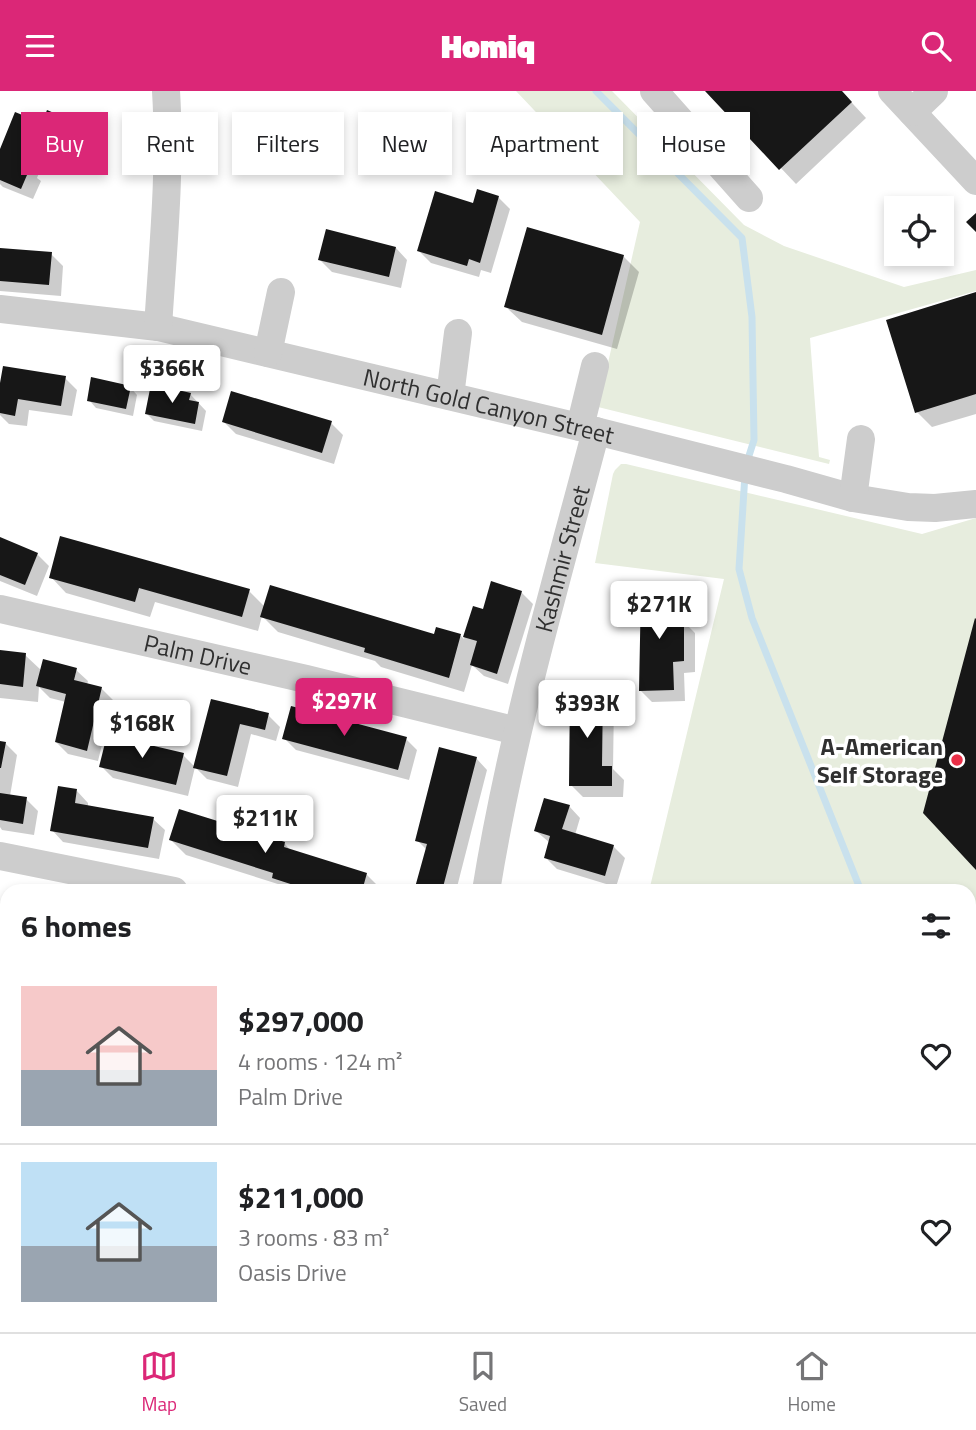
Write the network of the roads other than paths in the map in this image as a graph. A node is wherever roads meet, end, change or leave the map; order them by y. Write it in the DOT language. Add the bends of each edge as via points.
graph roads {
  1 [pos="166,91"];
  2 [pos="654,91"];
  3 [pos="892,91"];
  4 [pos="934,91"];
  5 [pos="912,112"];
  6 [pos="976,181"];
  7 [pos="750,198"];
  8 [pos="281,292"];
  9 [pos="0,309"];
  10 [pos="158,327"];
  11 [pos="458,333"];
  12 [pos="268,353"];
  13 [pos="595,366"];
  14 [pos="450,396"];
  15 [pos="588,429"];
  16 [pos="861,439"];
  17 [pos="853,498"];
  18 [pos="976,504"];
  19 [pos="0,609"];
  20 [pos="517,731"];
  21 [pos="0,856"];
  22 [pos="139,884"];
  23 [pos="487,884"];
  1 -- 10 [label="street" via="167,176"];
  2 -- 7 [label="street"];
  3 -- 5 [label="street"];
  4 -- 5 [label="street"];
  5 -- 6 [label="street"];
  8 -- 12 [label="street"];
  9 -- 10 [label="street, North Gold Canyon Street"];
  10 -- 12 [label="street, North Gold Canyon Street"];
  11 -- 14 [label="street"];
  12 -- 14 [label="street, North Gold Canyon Street"];
  13 -- 15 [label="street, Kashmir Street"];
  14 -- 15 [label="street, North Gold Canyon Street"];
  15 -- 17 [label="street, North Gold Canyon Street"];
  15 -- 20 [label="street, Kashmir Street"];
  16 -- 17 [label="street"];
  17 -- 18 [label="street, North Gold Canyon Street" via="908,507"];
  19 -- 20 [label="street, Palm Drive"];
  20 -- 23 [label="street, Kashmir Street"];
  21 -- 22 [label="street"];
}
